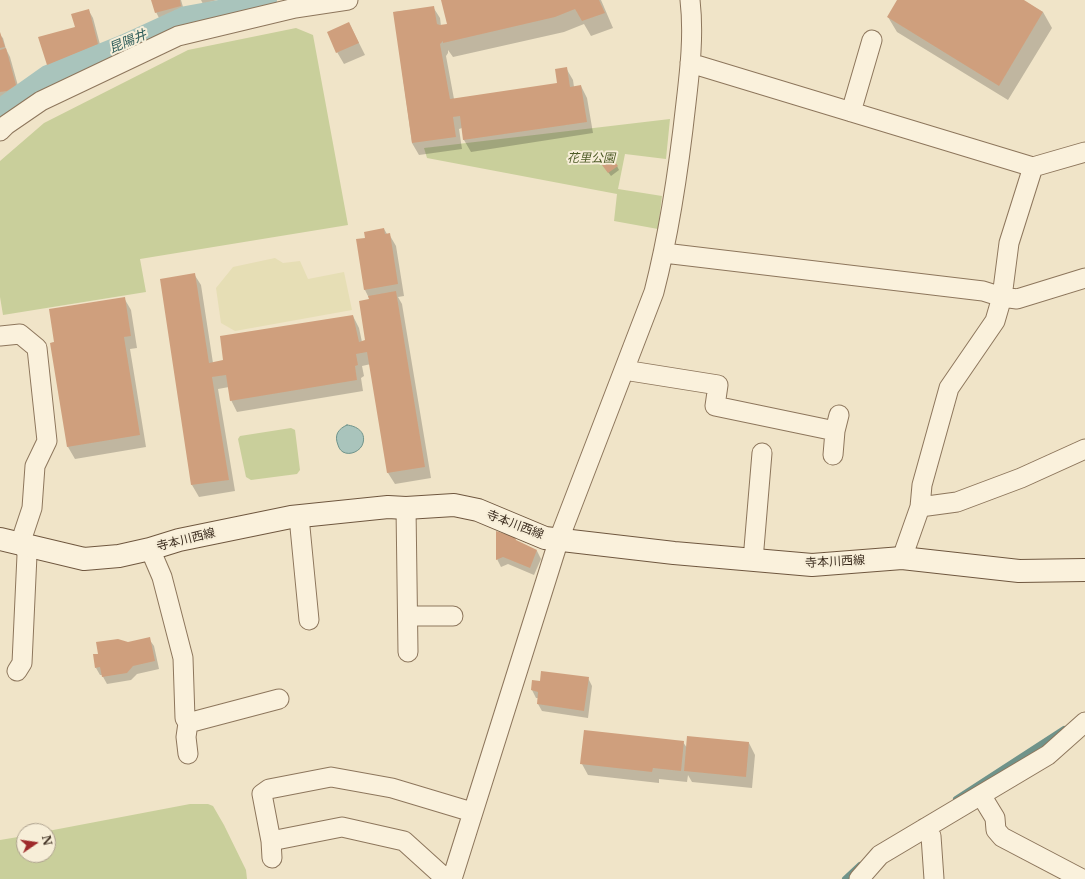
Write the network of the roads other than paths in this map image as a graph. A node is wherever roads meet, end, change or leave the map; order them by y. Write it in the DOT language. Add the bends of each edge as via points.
graph roads {
  1 [pos="348,0"];
  2 [pos="690,0"];
  3 [pos="295,4"];
  4 [pos="872,40"];
  5 [pos="690,63"];
  6 [pos="851,112"];
  7 [pos="0,131"];
  8 [pos="1085,152"];
  9 [pos="1033,167"];
  10 [pos="664,252"];
  11 [pos="1085,278"];
  12 [pos="1002,297"];
  13 [pos="0,336"];
  14 [pos="624,370"];
  15 [pos="1085,449"];
  16 [pos="762,453"];
  17 [pos="832,455"];
  18 [pos="406,508"];
  19 [pos="920,508"];
  20 [pos="299,517"];
  21 [pos="0,539"];
  22 [pos="559,539"];
  23 [pos="26,544"];
  24 [pos="150,549"];
  25 [pos="902,558"];
  26 [pos="753,560"];
  27 [pos="1085,570"];
  28 [pos="408,616"];
  29 [pos="453,616"];
  30 [pos="309,620"];
  31 [pos="408,652"];
  32 [pos="16,671"];
  33 [pos="279,699"];
  34 [pos="1085,722"];
  35 [pos="188,723"];
  36 [pos="188,754"];
  37 [pos="981,795"];
  38 [pos="472,812"];
  39 [pos="924,828"];
  40 [pos="446,879"];
  41 [pos="452,879"];
  42 [pos="859,879"];
  43 [pos="934,879"];
  44 [pos="1082,879"];
  1 -- 3 [label="street"];
  2 -- 5 [label="street"];
  3 -- 7 [label="street" via="178,36 41,101 6,124"];
  4 -- 6 [label="street"];
  5 -- 6 [label="street"];
  5 -- 10 [label="street" via="682,142"];
  6 -- 9 [label="street"];
  8 -- 9 [label="street"];
  9 -- 12 [label="street" via="1009,243"];
  10 -- 12 [label="street" via="983,291"];
  10 -- 14 [label="street" via="654,292"];
  11 -- 12 [label="street" via="1017,299"];
  12 -- 19 [label="street" via="995,322 949,388 922,485"];
  13 -- 23 [label="street" via="20,334 37,348 47,441 35,466 32,508 24,535"];
  14 -- 17 [label="street" via="718,385 713,413 837,423"];
  14 -- 22 [label="street"];
  15 -- 19 [label="street" via="1021,478 957,502"];
  16 -- 26 [label="street"];
  18 -- 20 [label="main road, 寺本川西線" via="388,507"];
  18 -- 22 [label="main road, 寺本川西線" via="454,505 478,510 545,538"];
  18 -- 28 [label="street"];
  19 -- 25 [label="street"];
  20 -- 24 [label="main road, 寺本川西線" via="179,540"];
  20 -- 30 [label="street"];
  21 -- 23 [label="main road, 寺本川西線"];
  22 -- 26 [label="main road, 寺本川西線"];
  22 -- 38 [label="street"];
  23 -- 24 [label="main road, 寺本川西線" via="84,559 119,556"];
  23 -- 32 [label="street" via="22,664"];
  24 -- 35 [label="street" via="162,577 183,658 185,718"];
  25 -- 26 [label="main road, 寺本川西線" via="812,565"];
  25 -- 27 [label="main road, 寺本川西線" via="1019,571"];
  28 -- 29 [label="street"];
  28 -- 31 [label="street"];
  33 -- 35 [label="street"];
  34 -- 37 [label="street" via="1048,755"];
  35 -- 36 [label="street"];
  37 -- 39 [label="street"];
  37 -- 44 [label="street" via="995,818 996,830 1002,836"];
  38 -- 40 [label="street" via="392,788 331,777 269,789 262,794 272,850 342,827 404,841"];
  38 -- 41 [label="street"];
  39 -- 42 [label="street" via="880,855"];
  39 -- 43 [label="street" via="931,836"];
}
